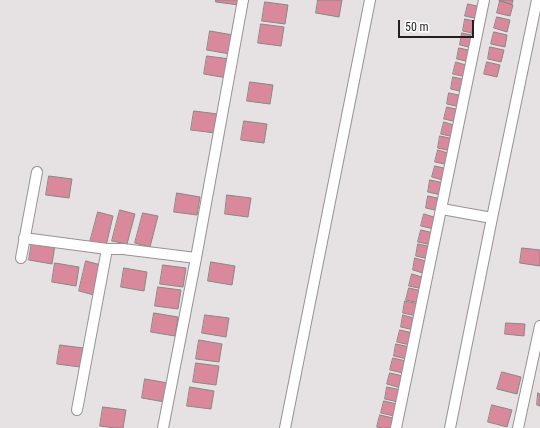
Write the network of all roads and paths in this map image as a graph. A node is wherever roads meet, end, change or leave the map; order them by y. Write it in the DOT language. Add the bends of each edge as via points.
graph roads {
  1 [pos="243,0"];
  2 [pos="370,0"];
  3 [pos="484,0"];
  4 [pos="537,0"];
  5 [pos="37,172"];
  6 [pos="442,209"];
  7 [pos="492,218"];
  8 [pos="24,238"];
  9 [pos="107,249"];
  10 [pos="20,258"];
  11 [pos="196,258"];
  12 [pos="540,326"];
  13 [pos="77,410"];
  14 [pos="163,428"];
  15 [pos="285,428"];
  16 [pos="396,428"];
  17 [pos="450,428"];
  18 [pos="518,428"];
  1 -- 11 [label="street"];
  2 -- 15 [label="street"];
  3 -- 6 [label="street"];
  4 -- 7 [label="street"];
  5 -- 8 [label="street"];
  6 -- 7 [label="street"];
  6 -- 16 [label="street"];
  7 -- 17 [label="street"];
  8 -- 9 [label="street"];
  8 -- 10 [label="street"];
  9 -- 11 [label="street"];
  9 -- 13 [label="street"];
  11 -- 14 [label="street"];
  12 -- 18 [label="street"];
}
